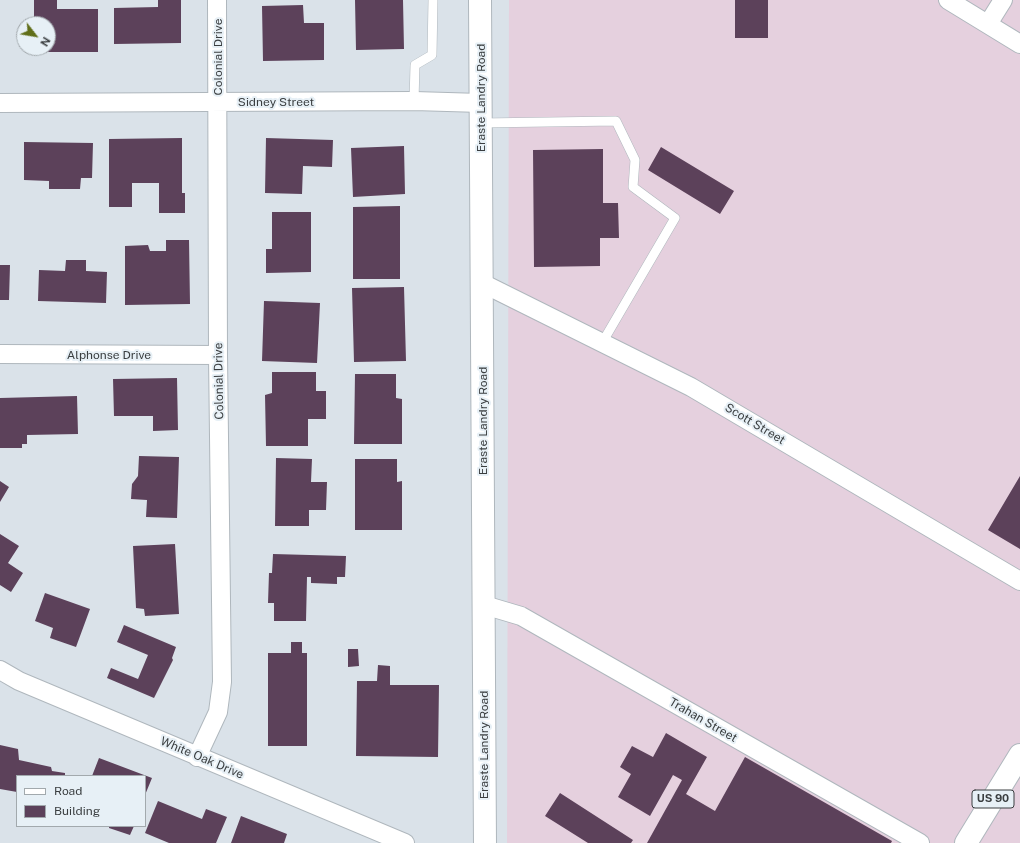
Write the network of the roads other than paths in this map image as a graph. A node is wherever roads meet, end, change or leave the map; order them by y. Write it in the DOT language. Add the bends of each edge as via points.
graph roads {
  1 [pos="217,0"];
  2 [pos="433,0"];
  3 [pos="480,0"];
  4 [pos="948,0"];
  5 [pos="1003,0"];
  6 [pos="988,24"];
  7 [pos="1020,44"];
  8 [pos="218,102"];
  9 [pos="414,102"];
  10 [pos="0,103"];
  11 [pos="481,113"];
  12 [pos="482,283"];
  13 [pos="602,343"];
  14 [pos="0,354"];
  15 [pos="218,355"];
  16 [pos="1020,581"];
  17 [pos="484,605"];
  18 [pos="0,670"];
  19 [pos="1020,755"];
  20 [pos="197,757"];
  21 [pos="405,843"];
  22 [pos="485,843"];
  23 [pos="920,843"];
  24 [pos="966,843"];
  1 -- 8 [label="street, Colonial Drive"];
  2 -- 9 [label="lane" via="432,55 415,65"];
  3 -- 11 [label="street, Eraste Landry Road"];
  4 -- 6 [label="street"];
  5 -- 6 [label="street"];
  6 -- 7 [label="street"];
  8 -- 9 [label="street, Sidney Street"];
  8 -- 10 [label="street, Sidney Street"];
  8 -- 15 [label="street, Colonial Drive"];
  9 -- 11 [label="street, Sidney Street"];
  11 -- 12 [label="street, Eraste Landry Road"];
  11 -- 13 [label="lane" via="616,121 635,160 633,187 675,218"];
  12 -- 13 [label="street, Scott Street"];
  12 -- 17 [label="street, Eraste Landry Road"];
  13 -- 16 [label="street, Scott Street" via="691,387"];
  14 -- 15 [label="street, Alphonse Drive"];
  15 -- 20 [label="street, Colonial Drive" via="222,682 218,712"];
  17 -- 22 [label="street, Eraste Landry Road"];
  17 -- 23 [label="street, Trahan Street" via="522,616"];
  18 -- 20 [label="street, White Oak Drive" via="19,681"];
  19 -- 24 [label="street, US 90"];
  20 -- 21 [label="street, White Oak Drive"];
}
